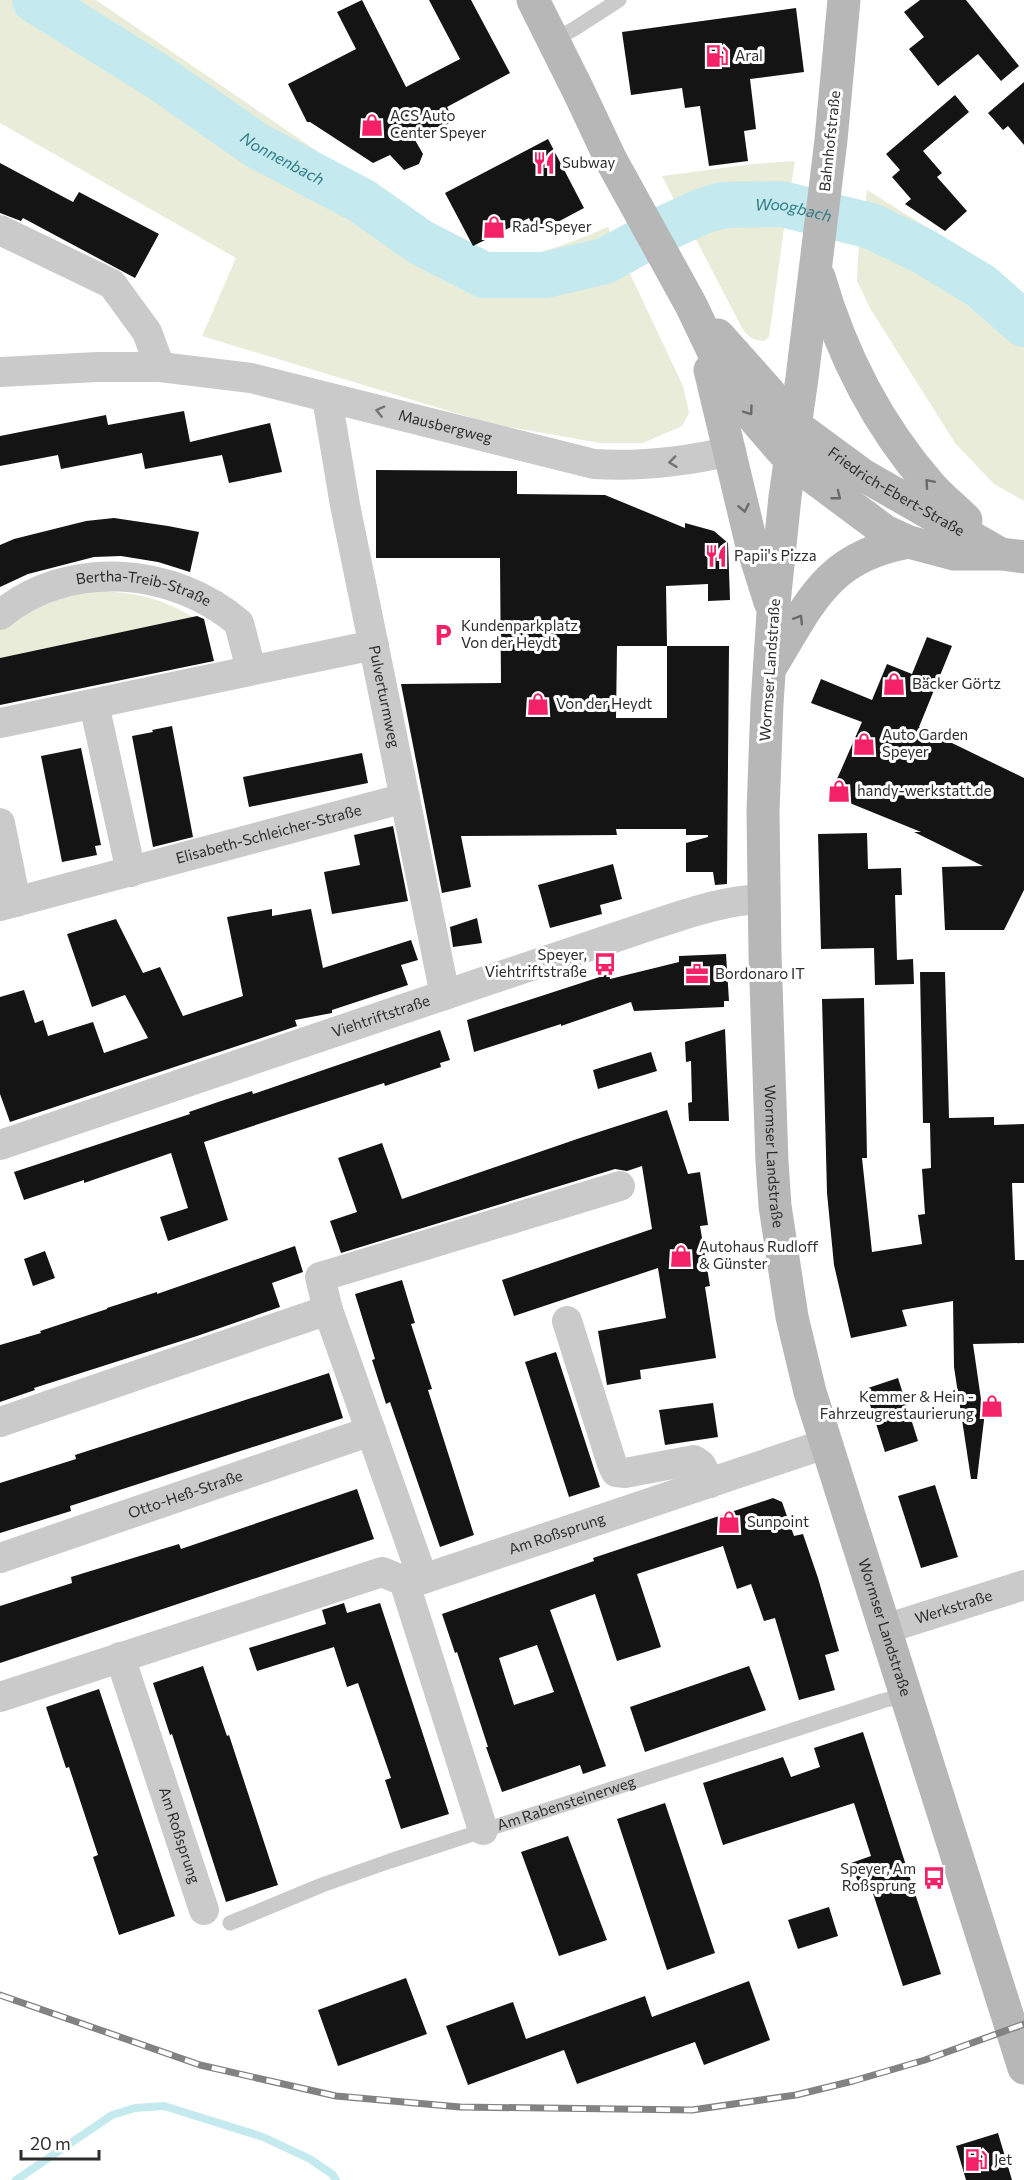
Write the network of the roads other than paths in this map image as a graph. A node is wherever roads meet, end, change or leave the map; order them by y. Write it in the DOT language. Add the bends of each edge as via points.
graph roads {
  1 [pos="533,0"];
  2 [pos="619,0"];
  3 [pos="844,0"];
  4 [pos="554,40"];
  5 [pos="0,230"];
  6 [pos="817,256"];
  7 [pos="691,305"];
  8 [pos="160,367"];
  9 [pos="0,372"];
  10 [pos="327,398"];
  11 [pos="795,425"];
  12 [pos="731,451"];
  13 [pos="790,461"];
  14 [pos="909,542"];
  15 [pos="1012,555"];
  16 [pos="773,613"];
  17 [pos="0,615"];
  18 [pos="374,645"];
  19 [pos="769,669"];
  20 [pos="251,670"];
  21 [pos="94,704"];
  22 [pos="0,723"];
  23 [pos="405,798"];
  24 [pos="0,823"];
  25 [pos="131,872"];
  26 [pos="764,899"];
  27 [pos="8,904"];
  28 [pos="446,995"];
  29 [pos="0,1145"];
  30 [pos="620,1186"];
  31 [pos="328,1310"];
  32 [pos="567,1321"];
  33 [pos="0,1422"];
  34 [pos="371,1431"];
  35 [pos="825,1444"];
  36 [pos="710,1483"];
  37 [pos="0,1558"];
  38 [pos="413,1580"];
  39 [pos="1024,1585"];
  40 [pos="885,1629"];
  41 [pos="120,1657"];
  42 [pos="906,1695"];
  43 [pos="0,1697"];
  44 [pos="483,1830"];
  45 [pos="204,1910"];
  46 [pos="230,1923"];
  47 [pos="1024,2068"];
  1 -- 4 [label="main road"];
  2 -- 4 [label="lane"];
  3 -- 6 [label="main road, Bahnhofstraße"];
  4 -- 7 [label="main road" via="611,160"];
  5 -- 8 [label="street" via="112,284 147,332"];
  6 -- 11 [label="main road, Bahnhofstraße"];
  15 -- 6 [label="main road, one-way" via="930,485 888,430 851,363 828,310"];
  7 -- 11 [label="main road"];
  7 -- 12 [label="main road"];
  7 -- 13 [label="main road, one-way" via="722,370 748,411"];
  8 -- 9 [label="street, Mausbergweg"];
  8 -- 10 [label="street, Mausbergweg" via="251,378"];
  12 -- 10 [label="street, Mausbergweg, one-way" via="678,462 594,464"];
  10 -- 18 [label="street, Pulverturmweg"];
  11 -- 13 [label="main road, Wormser Landstraße"];
  11 -- 15 [label="main road, Friedrich-Ebert-Straße" via="863,475"];
  12 -- 16 [label="main road, one-way" via="751,542"];
  13 -- 14 [label="main road, Friedrich-Ebert-Straße, one-way" via="878,526"];
  13 -- 16 [label="main road, Wormser Landstraße"];
  14 -- 15 [label="main road, Friedrich-Ebert-Straße" via="954,554"];
  19 -- 14 [label="main road, one-way" via="814,595 839,569 860,556"];
  16 -- 19 [label="main road, Wormser Landstraße"];
  17 -- 20 [label="street, Bertha-Treib-Straße" via="23,599 73,580 119,576 158,581 200,597 239,623"];
  18 -- 20 [label="street"];
  18 -- 23 [label="street, Pulverturmweg"];
  19 -- 26 [label="main road, Wormser Landstraße"];
  20 -- 21 [label="street"];
  21 -- 22 [label="street"];
  21 -- 25 [label="street"];
  23 -- 25 [label="street, Elisabeth-Schleicher-Straße"];
  23 -- 28 [label="street, Pulverturmweg"];
  24 -- 27 [label="street, Elisabeth-Schleicher-Straße"];
  25 -- 27 [label="street, Elisabeth-Schleicher-Straße"];
  26 -- 28 [label="street, Viehtriftstraße" via="713,906"];
  26 -- 35 [label="main road, Wormser Landstraße" via="775,1206 792,1317"];
  28 -- 29 [label="street, Viehtriftstraße"];
  30 -- 31 [label="street" via="320,1277"];
  31 -- 33 [label="street"];
  31 -- 34 [label="street"];
  32 -- 36 [label="street" via="616,1472 694,1460 702,1465"];
  34 -- 37 [label="street, Otto-Heß-Straße"];
  34 -- 38 [label="street"];
  35 -- 36 [label="street, Am Roßsprung"];
  35 -- 40 [label="main road, Wormser Landstraße"];
  36 -- 38 [label="street, Am Roßsprung"];
  38 -- 41 [label="street" via="382,1572"];
  38 -- 44 [label="street"];
  39 -- 40 [label="street, Werkstraße"];
  40 -- 42 [label="main road, Wormser Landstraße"];
  41 -- 43 [label="street"];
  41 -- 45 [label="street, Am Roßsprung"];
  42 -- 44 [label="lane, Am Rabensteinerweg"];
  42 -- 47 [label="main road, Wormser Landstraße"];
  44 -- 46 [label="lane, Am Rabensteinerweg" via="322,1885"];
}
